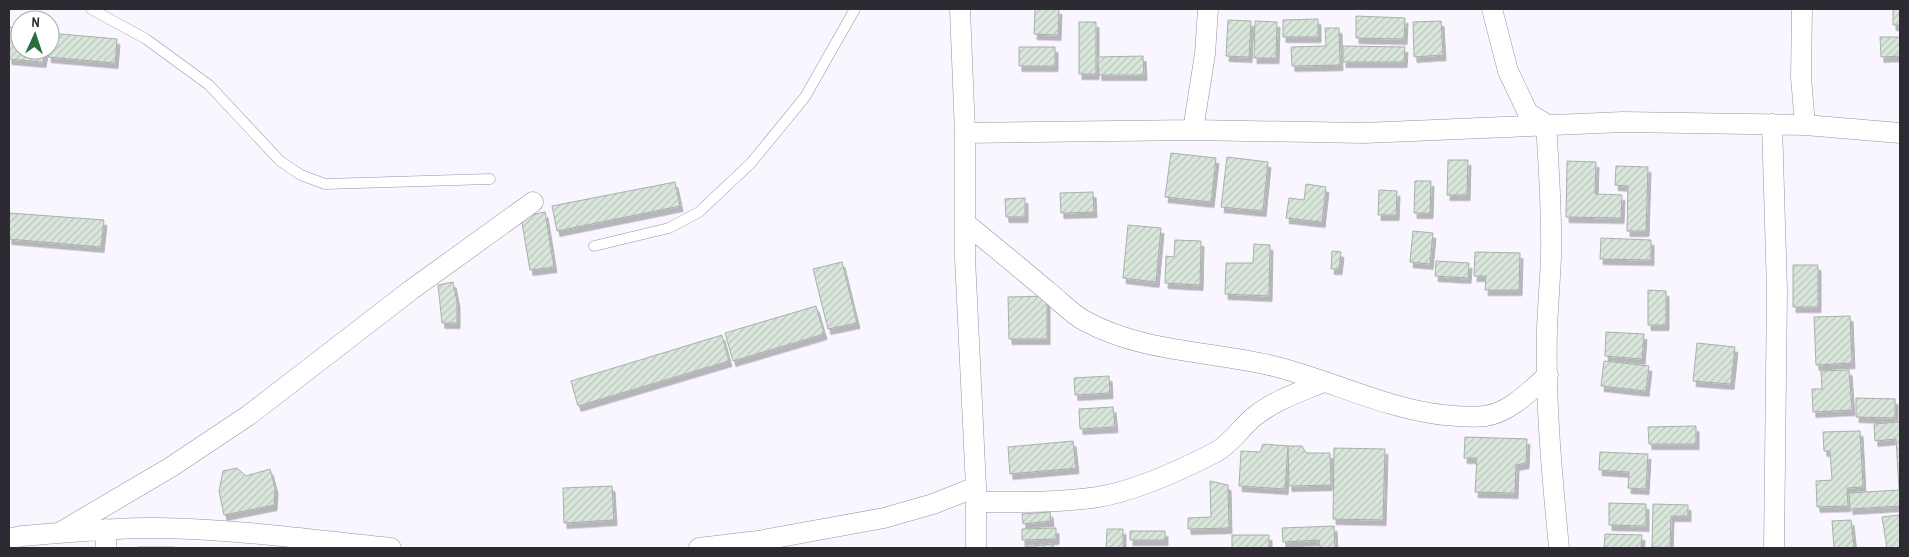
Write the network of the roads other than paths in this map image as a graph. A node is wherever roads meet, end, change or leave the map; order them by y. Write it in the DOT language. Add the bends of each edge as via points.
graph roads {
  1 [pos="91,9"];
  2 [pos="856,9"];
  3 [pos="960,9"];
  4 [pos="1208,9"];
  5 [pos="1492,9"];
  6 [pos="1802,9"];
  7 [pos="1546,124"];
  8 [pos="1772,124"];
  9 [pos="1805,125"];
  10 [pos="1193,130"];
  11 [pos="965,133"];
  12 [pos="1900,133"];
  13 [pos="490,179"];
  14 [pos="533,202"];
  15 [pos="965,223"];
  16 [pos="594,246"];
  17 [pos="1548,375"];
  18 [pos="1323,382"];
  19 [pos="976,494"];
  20 [pos="59,533"];
  21 [pos="9,539"];
  22 [pos="106,539"];
  23 [pos="391,548"];
  24 [pos="699,548"];
  25 [pos="976,548"];
  26 [pos="1559,548"];
  27 [pos="1774,548"];
  1 -- 13 [label="lane" via="146,39 209,85 280,161 301,175 325,184"];
  2 -- 16 [label="lane" via="805,97 752,163 698,212 669,228"];
  3 -- 11 [label="street"];
  4 -- 10 [label="street"];
  5 -- 7 [label="street" via="1508,71 1528,113"];
  6 -- 9 [label="street"];
  7 -- 8 [label="street"];
  7 -- 10 [label="street" via="1364,133"];
  7 -- 17 [label="street" via="1551,257"];
  8 -- 9 [label="street"];
  8 -- 27 [label="street" via="1777,290"];
  9 -- 12 [label="street"];
  10 -- 11 [label="street"];
  11 -- 15 [label="street"];
  14 -- 20 [label="street" via="411,290 249,415 171,467"];
  15 -- 18 [label="street" via="1084,321 1163,348 1230,357"];
  15 -- 19 [label="street"];
  17 -- 18 [label="street" via="1500,412 1461,417 1416,411"];
  17 -- 26 [label="street"];
  18 -- 19 [label="street" via="1255,416 1217,451 1125,490 1059,502"];
  19 -- 24 [label="street" via="884,518 758,541"];
  19 -- 25 [label="street"];
  20 -- 21 [label="street"];
  20 -- 22 [label="street"];
  22 -- 23 [label="street" via="157,528"];
}
